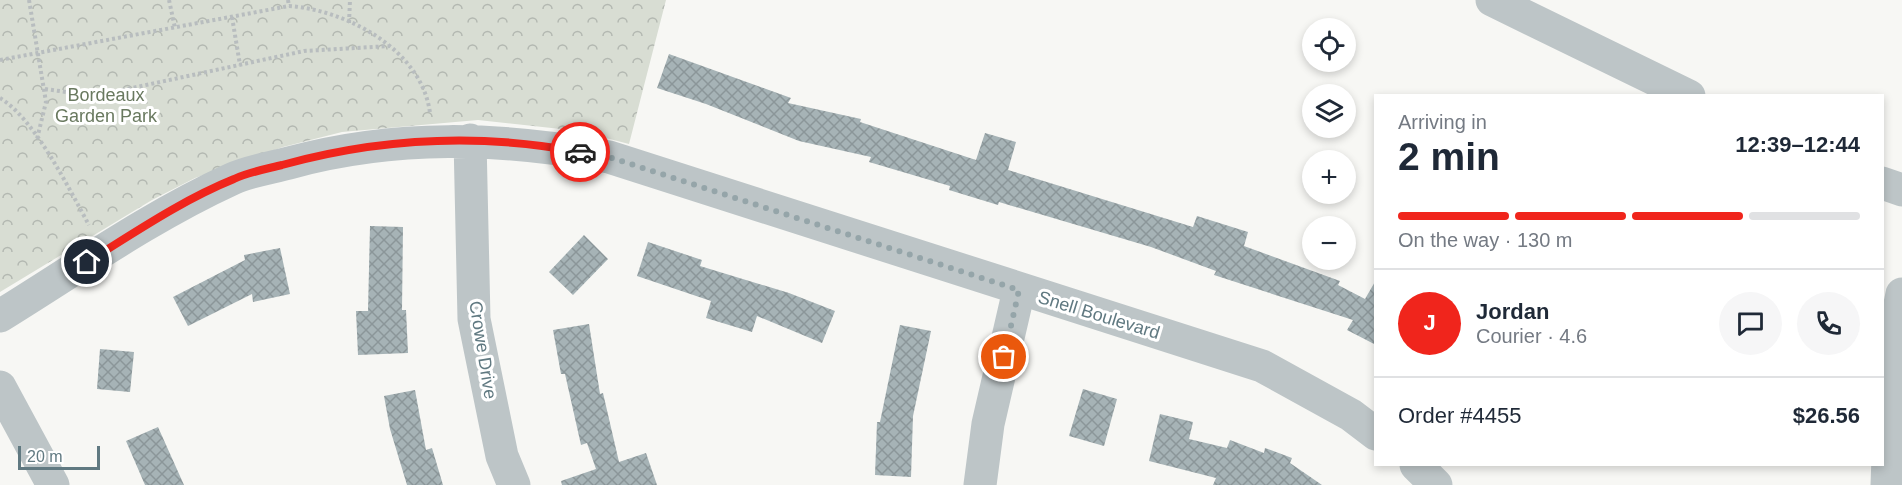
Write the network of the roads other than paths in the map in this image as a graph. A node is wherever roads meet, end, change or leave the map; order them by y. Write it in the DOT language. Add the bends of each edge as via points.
graph roads {
  1 [pos="1492,0"];
  2 [pos="1685,94"];
  3 [pos="470,140"];
  4 [pos="1884,184"];
  5 [pos="1902,190"];
  6 [pos="1019,290"];
  7 [pos="1902,294"];
  8 [pos="0,315"];
  9 [pos="0,387"];
  10 [pos="1374,432"];
  11 [pos="1417,466"];
  12 [pos="53,485"];
  13 [pos="514,485"];
  14 [pos="980,485"];
  15 [pos="1436,485"];
  16 [pos="1887,485"];
  1 -- 2 [label="street"];
  3 -- 6 [label="street, Snell Boulevard" via="550,146 609,157"];
  3 -- 8 [label="street, Snell Boulevard" via="342,150 234,178 170,211"];
  3 -- 13 [label="street, Crowe Drive" via="474,319 502,456"];
  4 -- 5 [label="street"];
  6 -- 10 [label="street, Snell Boulevard" via="1262,366 1351,415"];
  6 -- 14 [label="street" via="988,424"];
  7 -- 16 [label="street" via="1892,345"];
  9 -- 12 [label="street"];
  11 -- 15 [label="street"];
}
